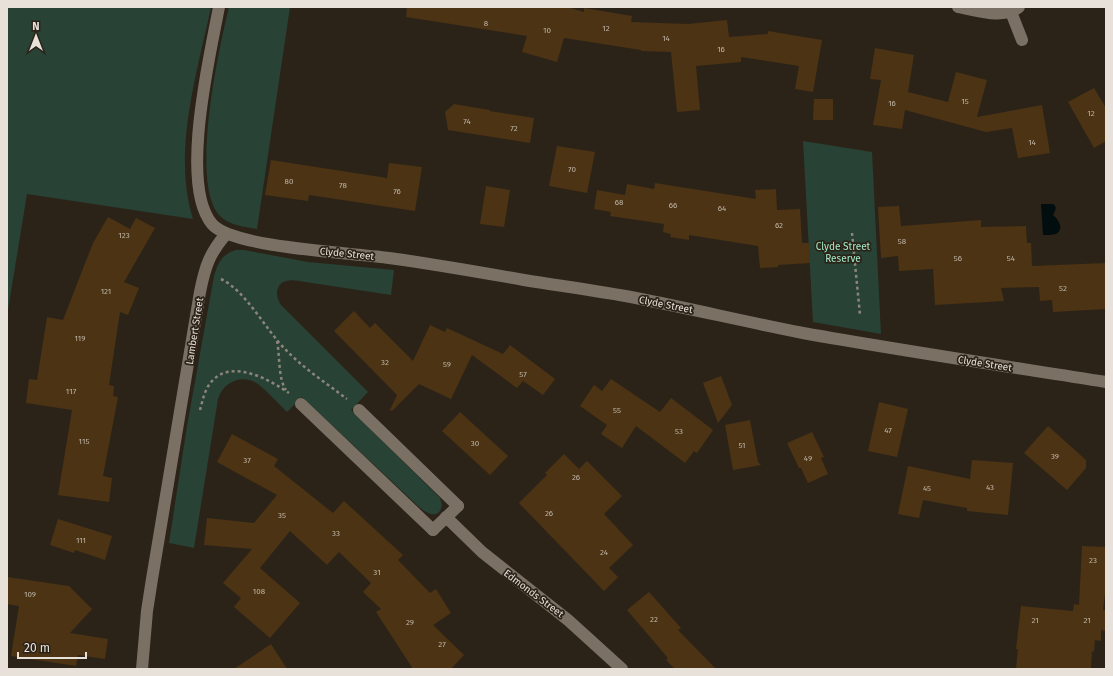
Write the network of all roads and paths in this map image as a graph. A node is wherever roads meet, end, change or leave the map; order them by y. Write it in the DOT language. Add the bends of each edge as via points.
graph roads {
  1 [pos="219,7"];
  2 [pos="958,7"];
  3 [pos="1015,10"];
  4 [pos="1022,40"];
  5 [pos="226,234"];
  6 [pos="852,234"];
  7 [pos="203,276"];
  8 [pos="224,277"];
  9 [pos="231,285"];
  10 [pos="860,315"];
  11 [pos="277,340"];
  12 [pos="1106,382"];
  13 [pos="301,404"];
  14 [pos="359,410"];
  15 [pos="199,412"];
  16 [pos="446,517"];
  17 [pos="142,669"];
  18 [pos="622,669"];
  1 -- 5 [label="street" via="202,101 198,166 202,204 206,215 217,229"];
  2 -- 3 [label="street" via="991,12"];
  3 -- 4 [label="street"];
  5 -- 7 [label="street, Lambert Street" via="210,256"];
  5 -- 12 [label="street, Clyde Street" via="256,242 386,257 634,298 802,333"];
  6 -- 10 [label="path"];
  7 -- 9 [label="path" via="220,279"];
  7 -- 17 [label="street, Lambert Street" via="147,610"];
  8 -- 9 [label="path"];
  9 -- 11 [label="path"];
  11 -- 14 [label="path" via="294,359"];
  11 -- 15 [label="path" via="281,378 289,394 260,376 241,372 226,373 213,380 208,387"];
  13 -- 16 [label="street" via="433,530"];
  14 -- 16 [label="street" via="458,506"];
  16 -- 18 [label="street, Edmonds Street" via="488,557 568,620"];
}
